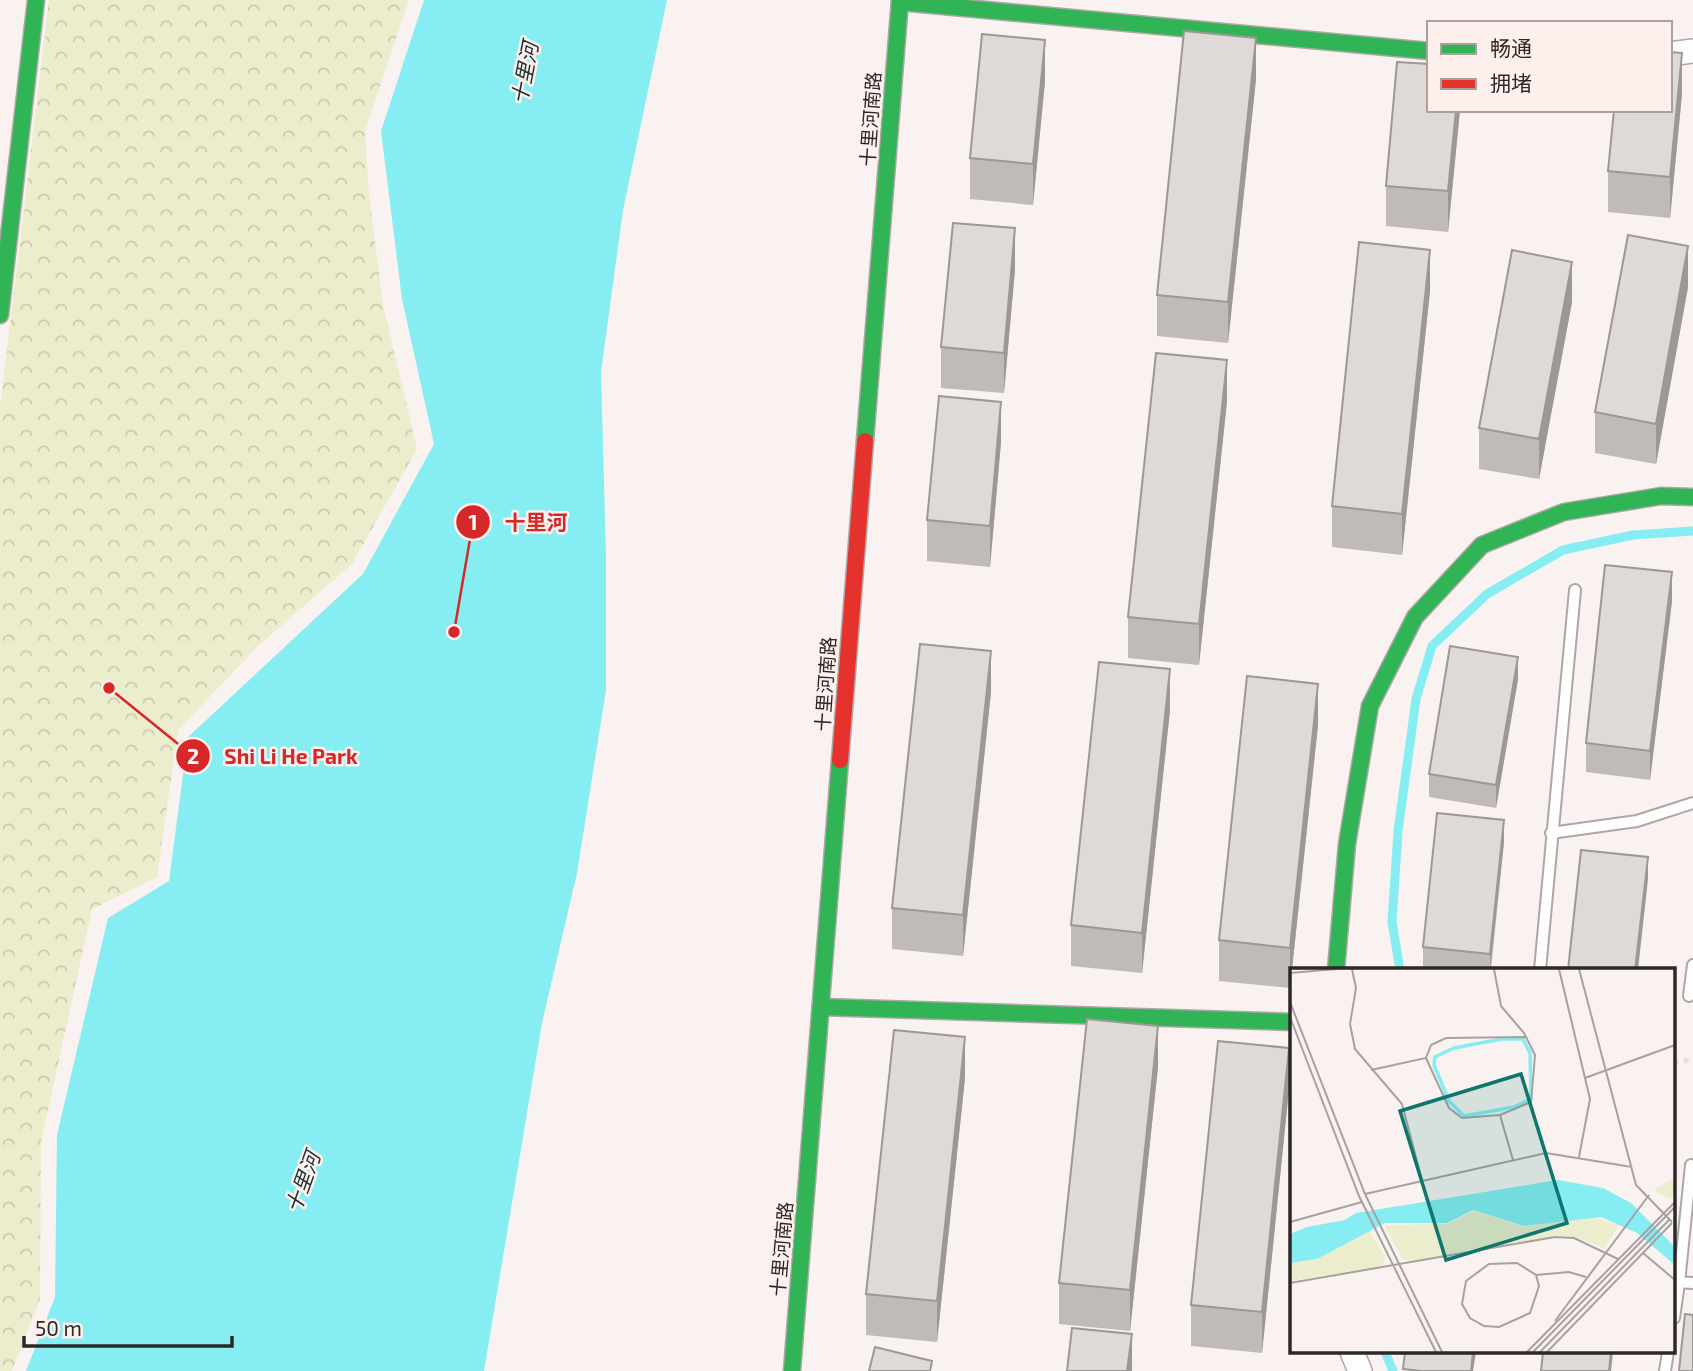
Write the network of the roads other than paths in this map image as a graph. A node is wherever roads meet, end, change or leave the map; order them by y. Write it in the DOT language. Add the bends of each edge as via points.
graph roads {
  1 [pos="36,0"];
  2 [pos="900,1"];
  3 [pos="1427,51"];
  4 [pos="1693,51"];
  5 [pos="1672,54"];
  6 [pos="0,315"];
  7 [pos="1693,497"];
  8 [pos="1576,590"];
  9 [pos="1693,803"];
  10 [pos="1551,833"];
  11 [pos="1693,965"];
  12 [pos="1336,968"];
  13 [pos="1540,968"];
  14 [pos="1689,996"];
  15 [pos="821,1007"];
  16 [pos="1290,1021"];
  17 [pos="1691,1165"];
  18 [pos="1677,1283"];
  19 [pos="1693,1283"];
  20 [pos="1353,1354"];
  21 [pos="792,1371"];
  22 [pos="1360,1371"];
  1 -- 6 [label="street"];
  2 -- 3 [label="street"];
  2 -- 15 [label="street, 十里河南路"];
  4 -- 5 [label="street"];
  7 -- 12 [label="street" via="1661,496 1564,512 1482,545 1415,617 1370,706 1347,844"];
  8 -- 10 [label="lane"];
  9 -- 10 [label="lane" via="1637,821"];
  10 -- 13 [label="lane"];
  11 -- 14 [label="lane"];
  15 -- 16 [label="street"];
  15 -- 21 [label="street, 十里河南路"];
  17 -- 18 [label="lane"];
  18 -- 19 [label="lane"];
  20 -- 22 [label="street"];
}
